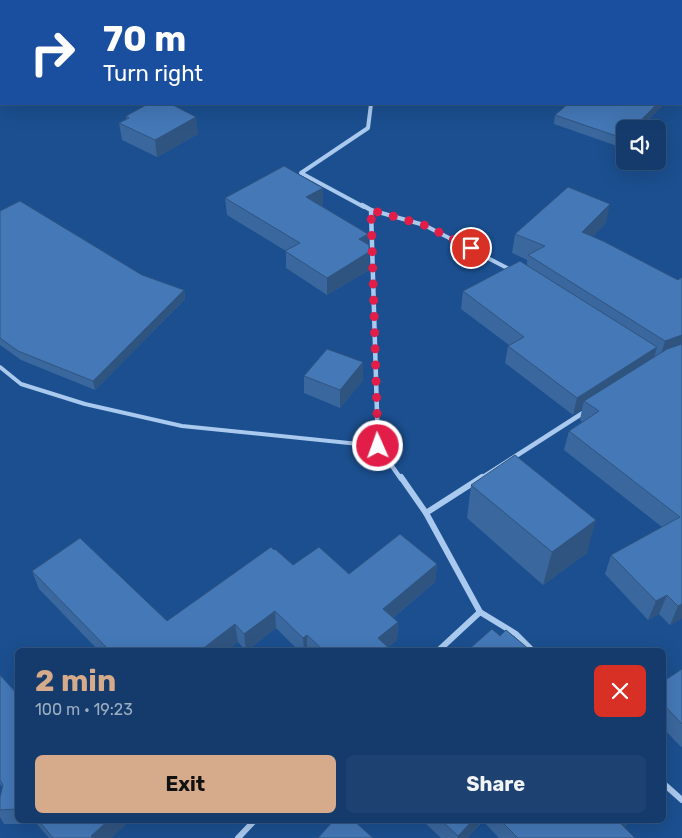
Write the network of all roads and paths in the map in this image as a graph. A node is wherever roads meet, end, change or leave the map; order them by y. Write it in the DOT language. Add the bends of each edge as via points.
graph roads {
  1 [pos="371,105"];
  2 [pos="371,210"];
  3 [pos="518,274"];
  4 [pos="0,367"];
  5 [pos="592,407"];
  6 [pos="378,446"];
  7 [pos="426,513"];
  8 [pos="480,612"];
  9 [pos="441,648"];
  10 [pos="530,648"];
  11 [pos="666,786"];
  12 [pos="682,800"];
  13 [pos="252,823"];
  14 [pos="238,838"];
  1 -- 2 [label="street" via="368,128 301,173"];
  2 -- 3 [label="lane" via="424,225"];
  2 -- 6 [label="street"];
  4 -- 6 [label="lane" via="21,384 85,404 182,426"];
  5 -- 7 [label="street"];
  6 -- 7 [label="street"];
  7 -- 8 [label="street"];
  8 -- 9 [label="street"];
  8 -- 10 [label="street" via="516,634"];
  11 -- 12 [label="street"];
  13 -- 14 [label="street"];
}
